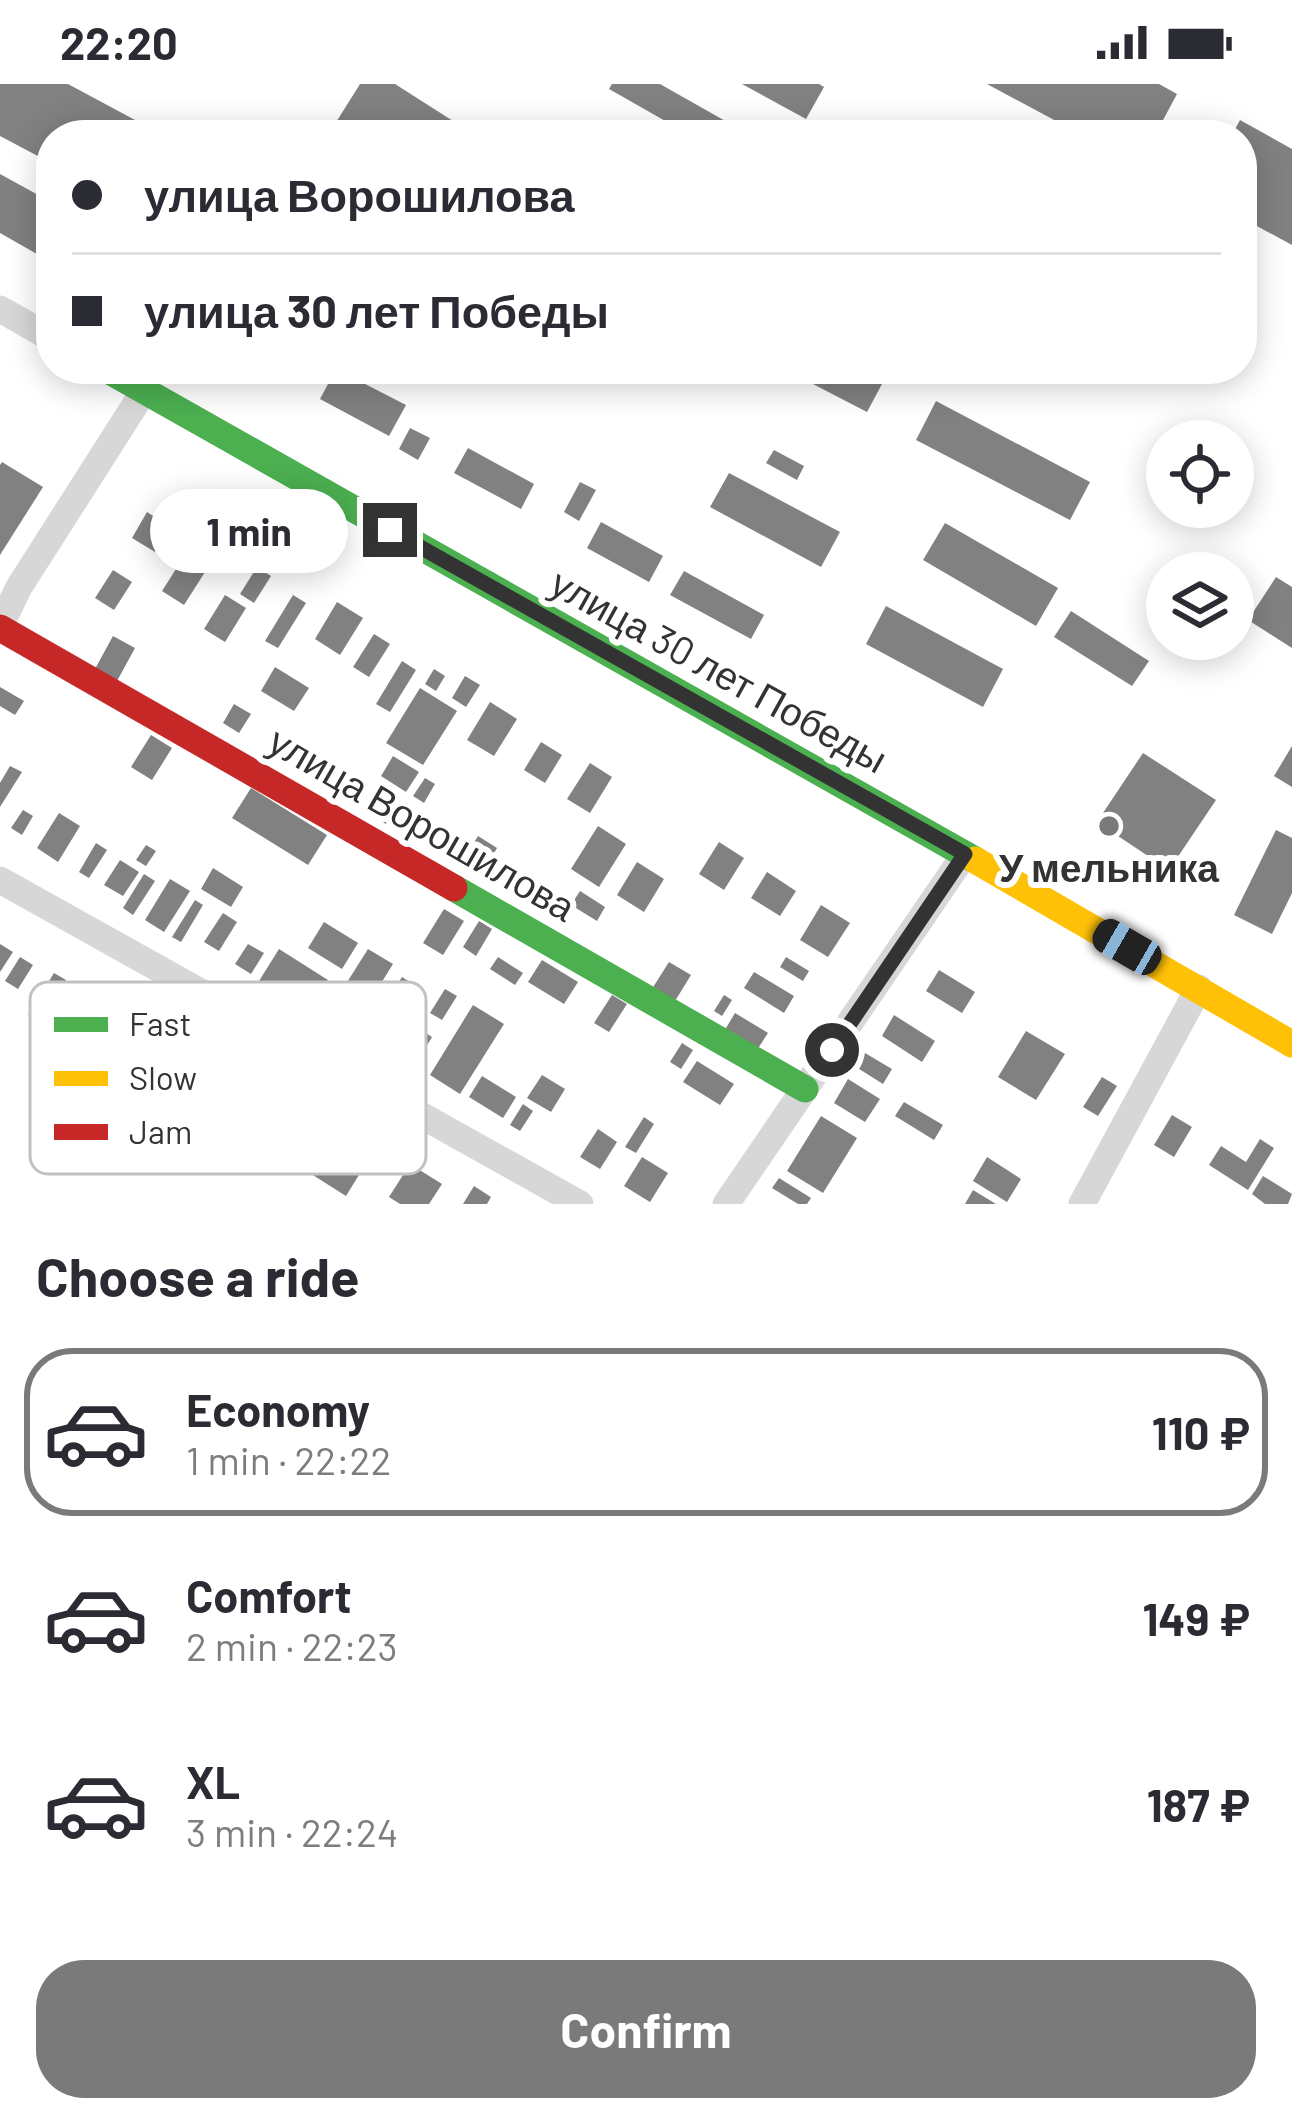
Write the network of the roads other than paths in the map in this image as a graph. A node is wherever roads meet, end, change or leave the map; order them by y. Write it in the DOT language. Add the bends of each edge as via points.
graph roads {
  1 [pos="0,309"];
  2 [pos="36,329"];
  3 [pos="132,384"];
  4 [pos="144,391"];
  5 [pos="10,581"];
  6 [pos="0,627"];
  7 [pos="965,854"];
  8 [pos="0,880"];
  9 [pos="183,982"];
  10 [pos="1199,988"];
  11 [pos="1292,1044"];
  12 [pos="805,1089"];
  13 [pos="426,1118"];
  14 [pos="580,1204"];
  15 [pos="726,1204"];
  16 [pos="1082,1204"];
  1 -- 2 [label="street"];
  3 -- 4 [label="street, улица 30 лет Победы"];
  4 -- 5 [label="street"];
  4 -- 7 [label="street, улица 30 лет Победы"];
  5 -- 6 [label="street"];
  6 -- 12 [label="street, улица Ворошилова"];
  7 -- 10 [label="street, улица 30 лет Победы"];
  7 -- 12 [label="street"];
  8 -- 9 [label="street"];
  10 -- 11 [label="street, улица 30 лет Победы"];
  10 -- 16 [label="street"];
  12 -- 15 [label="street"];
  13 -- 14 [label="street"];
}
